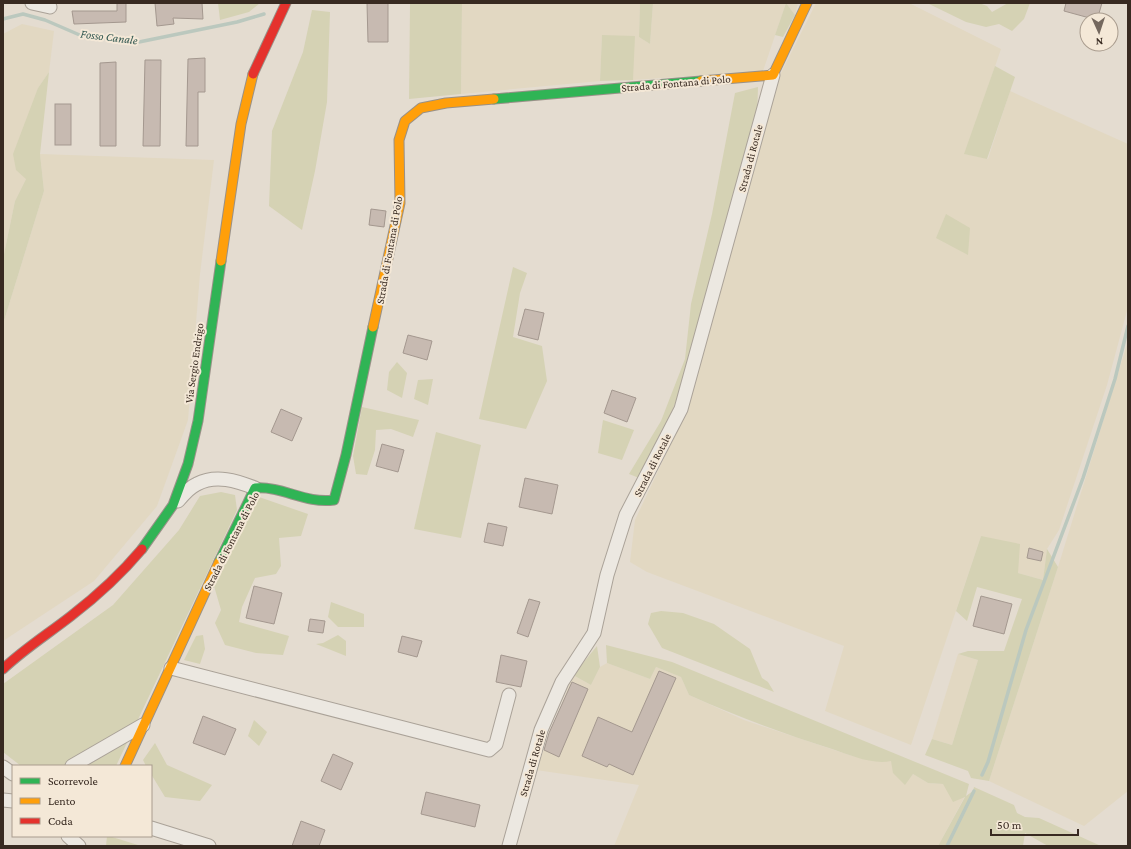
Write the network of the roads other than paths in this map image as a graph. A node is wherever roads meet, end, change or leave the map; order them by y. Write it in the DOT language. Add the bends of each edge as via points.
graph roads {
  1 [pos="32,3"];
  2 [pos="286,3"];
  3 [pos="807,3"];
  4 [pos="50,7"];
  5 [pos="773,75"];
  6 [pos="255,488"];
  7 [pos="173,504"];
  8 [pos="7,663"];
  9 [pos="171,668"];
  10 [pos="3,669"];
  11 [pos="509,695"];
  12 [pos="143,725"];
  13 [pos="74,765"];
  14 [pos="125,765"];
  15 [pos="3,767"];
  16 [pos="12,773"];
  17 [pos="152,828"];
  18 [pos="69,837"];
  19 [pos="79,846"];
  20 [pos="209,846"];
  21 [pos="509,846"];
  1 -- 4 [label="street"];
  2 -- 7 [label="street, Via Sergio Endrigo" via="253,74 242,124 198,421 189,462"];
  3 -- 5 [label="street"];
  5 -- 6 [label="street, Strada di Fontana di Polo" via="446,103 421,108 405,121 399,140 400,203 334,500 323,504 262,486"];
  5 -- 21 [label="street, Strada di Rotale" via="681,409 626,515 607,575 594,633 562,682 541,730"];
  6 -- 7 [label="street" via="233,480 211,480 196,484"];
  6 -- 9 [label="street, Strada di Fontana di Polo"];
  7 -- 8 [label="street, Via Sergio Endrigo" via="152,537 124,570 80,609"];
  8 -- 10 [label="street, Via Sergio Endrigo"];
  9 -- 11 [label="street" via="489,750 496,744"];
  9 -- 12 [label="street, Strada di Fontana di Polo"];
  12 -- 13 [label="street"];
  12 -- 14 [label="street, Strada di Fontana di Polo"];
  15 -- 16 [label="street"];
  17 -- 20 [label="street"];
  18 -- 19 [label="street"];
}
